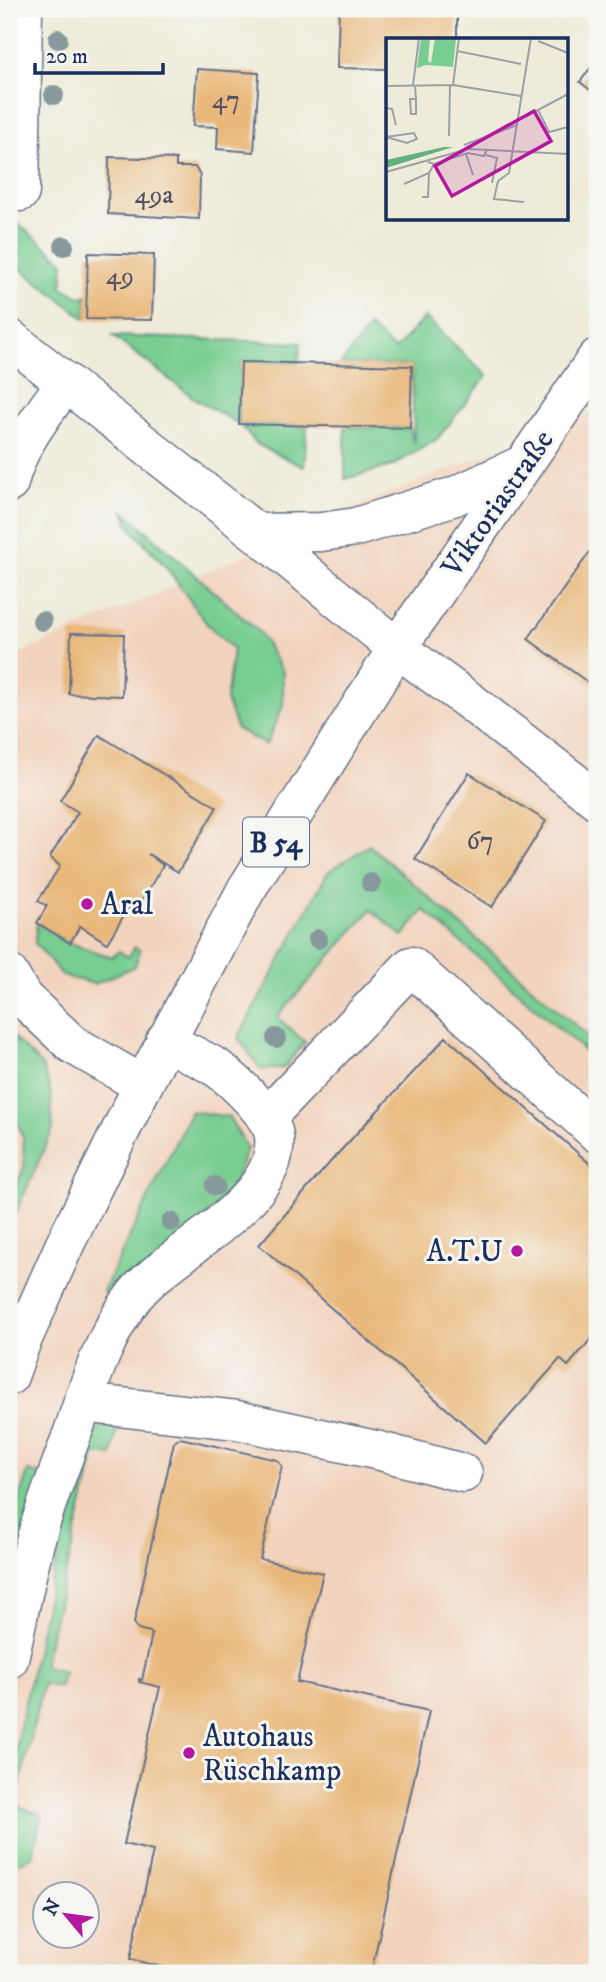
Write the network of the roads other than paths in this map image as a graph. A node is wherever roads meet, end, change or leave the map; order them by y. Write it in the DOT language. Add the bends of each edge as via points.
graph roads {
  1 [pos="23,9"];
  2 [pos="20,192"];
  3 [pos="9,338"];
  4 [pos="597,358"];
  5 [pos="65,382"];
  6 [pos="524,464"];
  7 [pos="9,483"];
  8 [pos="257,533"];
  9 [pos="397,648"];
  10 [pos="597,800"];
  11 [pos="9,974"];
  12 [pos="165,1041"];
  13 [pos="143,1085"];
  14 [pos="266,1118"];
  15 [pos="597,1133"];
  16 [pos="9,1376"];
  17 [pos="83,1403"];
  18 [pos="463,1473"];
  19 [pos="9,1659"];
  1 -- 2 [label="street"];
  3 -- 5 [label="street"];
  4 -- 6 [label="street, Viktoriastraße / B 54"];
  5 -- 7 [label="street" via="28,435"];
  5 -- 8 [label="street"];
  6 -- 8 [label="street" via="455,496 356,527"];
  6 -- 9 [label="street, Viktoriastraße / B 54"];
  8 -- 9 [label="street"];
  9 -- 10 [label="street"];
  9 -- 12 [label="street, B 54" via="246,890"];
  11 -- 13 [label="street" via="23,998 72,1044"];
  12 -- 13 [label="street, B 54"];
  12 -- 14 [label="street" via="218,1069"];
  13 -- 16 [label="street, B 54" via="65,1244"];
  14 -- 15 [label="street" via="411,966"];
  14 -- 17 [label="street" via="274,1136 273,1154 264,1175 225,1222 136,1294 116,1324"];
  17 -- 18 [label="street" via="237,1420"];
  17 -- 19 [label="street" via="33,1548"];
}
